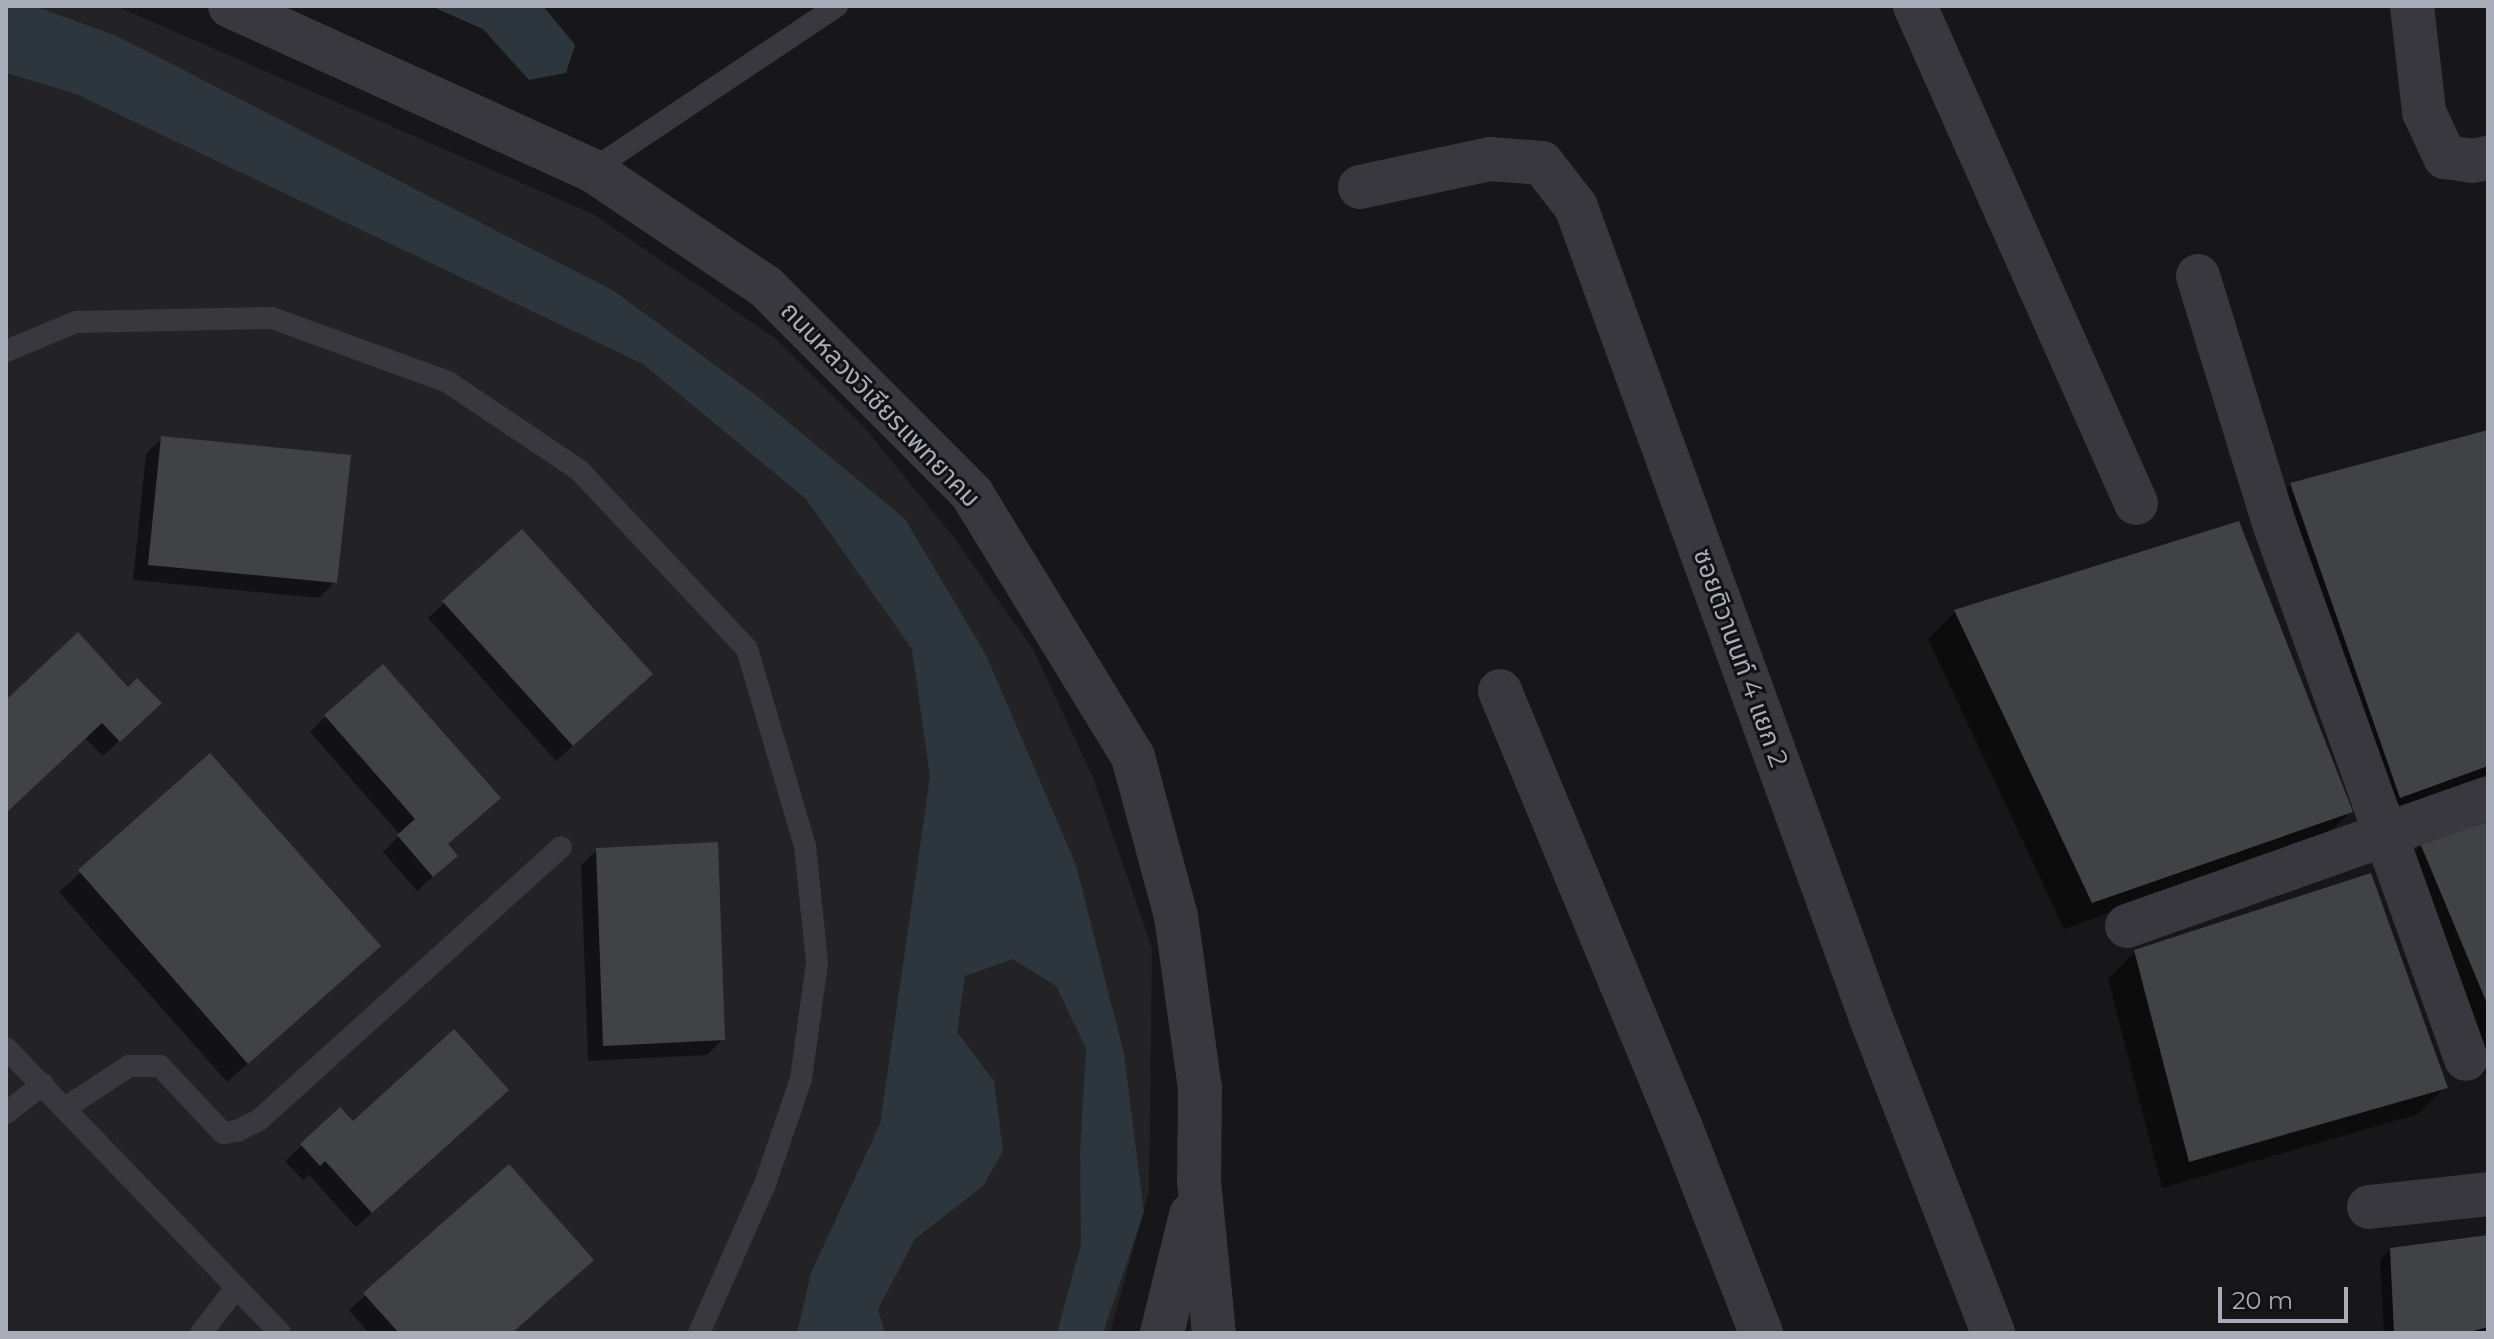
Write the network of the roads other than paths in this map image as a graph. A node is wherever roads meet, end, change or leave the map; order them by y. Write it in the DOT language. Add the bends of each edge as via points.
graph roads {
  1 [pos="230,6"];
  2 [pos="837,6"];
  3 [pos="1915,6"];
  4 [pos="2412,6"];
  5 [pos="2488,158"];
  6 [pos="592,170"];
  7 [pos="1360,187"];
  8 [pos="2198,276"];
  9 [pos="6,351"];
  10 [pos="2136,503"];
  11 [pos="1500,691"];
  12 [pos="2488,798"];
  13 [pos="2384,832"];
  14 [pos="561,847"];
  15 [pos="2127,926"];
  16 [pos="6,1048"];
  17 [pos="2466,1059"];
  18 [pos="43,1084"];
  19 [pos="65,1108"];
  20 [pos="6,1113"];
  21 [pos="1199,1181"];
  22 [pos="2488,1194"];
  23 [pos="2369,1207"];
  24 [pos="235,1289"];
  25 [pos="201,1333"];
  26 [pos="280,1333"];
  27 [pos="699,1333"];
  28 [pos="1162,1333"];
  29 [pos="1214,1333"];
  30 [pos="1761,1333"];
  31 [pos="1993,1333"];
  1 -- 6 [label="street, ถนนหลวงวิเชียรแพทยาคม"];
  2 -- 6 [label="lane"];
  3 -- 10 [label="street"];
  4 -- 5 [label="street" via="2424,112 2445,157"];
  6 -- 21 [label="street, ถนนหลวงวิเชียรแพทยาคม" via="766,287 972,494 1133,757 1176,916 1200,1088"];
  7 -- 31 [label="street, ซอยติวานนท์ 4 แยก 2" via="1490,159 1542,163 1576,207 1865,1003"];
  8 -- 13 [label="street" via="2275,526"];
  9 -- 27 [label="lane" via="76,322 272,318 448,382 579,470 747,649 805,846 817,963 801,1079 765,1184"];
  11 -- 30 [label="street"];
  12 -- 13 [label="street"];
  13 -- 15 [label="street"];
  13 -- 17 [label="street"];
  14 -- 19 [label="lane" via="259,1120 223,1133 160,1066 146,1064 129,1066"];
  16 -- 18 [label="lane"];
  18 -- 19 [label="lane"];
  18 -- 20 [label="lane"];
  19 -- 24 [label="lane"];
  21 -- 28 [label="street, ถนนหลวงวิเชียรแพทยาคม"];
  21 -- 29 [label="street, ถนนหลวงวิเชียรแพทยาคม"];
  22 -- 23 [label="street"];
  24 -- 25 [label="lane"];
  24 -- 26 [label="lane"];
}
